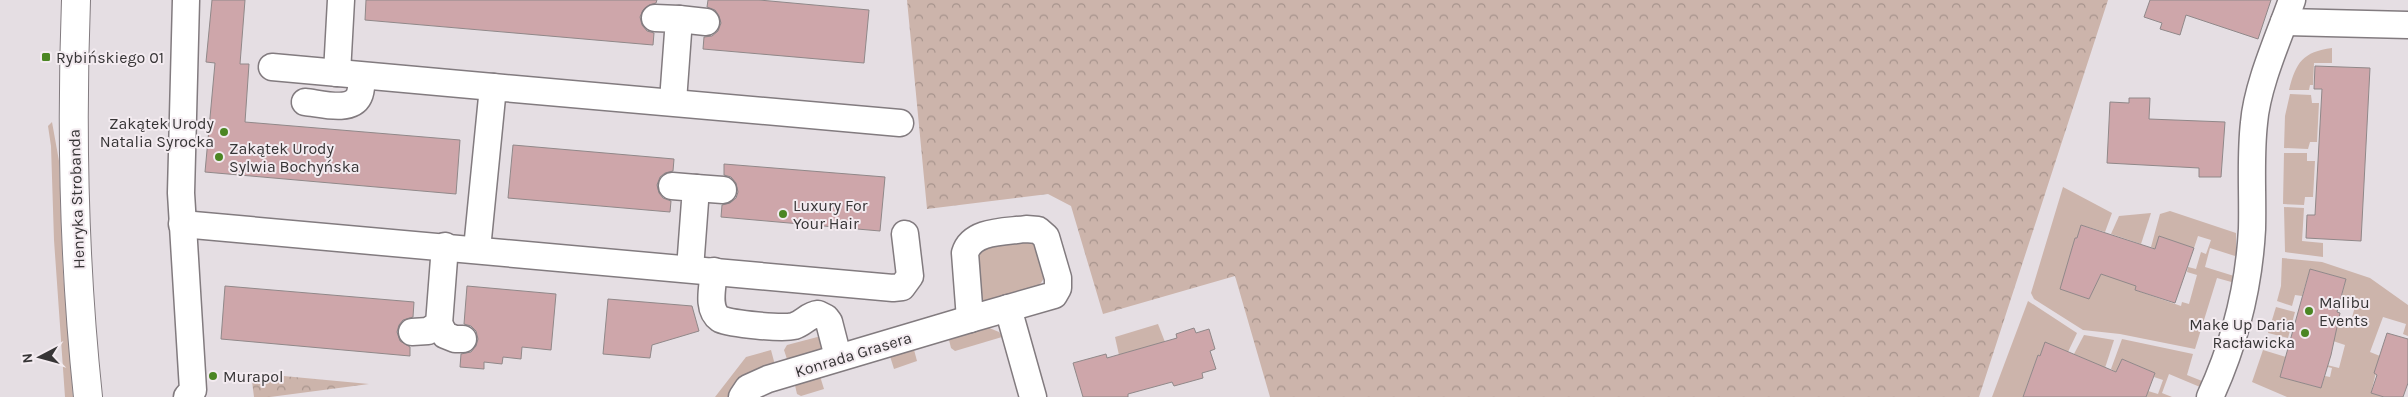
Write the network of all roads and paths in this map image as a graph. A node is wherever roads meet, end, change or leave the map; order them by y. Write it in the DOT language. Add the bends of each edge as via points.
graph roads {
  1 [pos="76,0"];
  2 [pos="186,0"];
  3 [pos="341,0"];
  4 [pos="2288,11"];
  5 [pos="706,22"];
  6 [pos="2408,25"];
  7 [pos="272,67"];
  8 [pos="349,74"];
  9 [pos="493,87"];
  10 [pos="673,101"];
  11 [pos="304,102"];
  12 [pos="900,123"];
  13 [pos="723,190"];
  14 [pos="182,224"];
  15 [pos="905,234"];
  16 [pos="445,246"];
  17 [pos="477,249"];
  18 [pos="702,270"];
  19 [pos="1008,308"];
  20 [pos="970,319"];
  21 [pos="439,324"];
  22 [pos="412,332"];
  23 [pos="463,339"];
  24 [pos="838,357"];
  25 [pos="88,397"];
  26 [pos="187,397"];
  27 [pos="742,397"];
  28 [pos="1033,397"];
  29 [pos="2210,397"];
  1 -- 25 [label="street, Henryka Strobanda" via="73,175"];
  2 -- 14 [label="street" via="181,122"];
  3 -- 8 [label="street"];
  4 -- 6 [label="street"];
  4 -- 29 [label="street" via="2257,103 2254,122 2252,228 2245,288 2230,347"];
  5 -- 10 [label="street" via="667,18"];
  7 -- 8 [label="street"];
  8 -- 9 [label="street"];
  8 -- 11 [label="street" via="360,94 352,103"];
  9 -- 10 [label="street"];
  9 -- 17 [label="street"];
  10 -- 12 [label="street"];
  13 -- 18 [label="street" via="684,187"];
  14 -- 16 [label="street"];
  14 -- 26 [label="street" via="193,390"];
  15 -- 18 [label="street" via="910,276 902,287"];
  16 -- 17 [label="street"];
  16 -- 21 [label="street"];
  17 -- 18 [label="street"];
  18 -- 24 [label="street" via="712,308 720,320 786,327 798,325 818,314 829,322"];
  19 -- 20 [label="street, Konrada Grasera"];
  19 -- 20 [label="street, Konrada Grasera" via="1054,295 1058,288 1046,237 1038,230 976,237 968,244 965,253"];
  19 -- 28 [label="street"];
  20 -- 24 [label="street, Konrada Grasera"];
  21 -- 22 [label="street" via="428,331"];
  21 -- 23 [label="street" via="444,335"];
  24 -- 27 [label="street, Konrada Grasera" via="752,385"];
}
